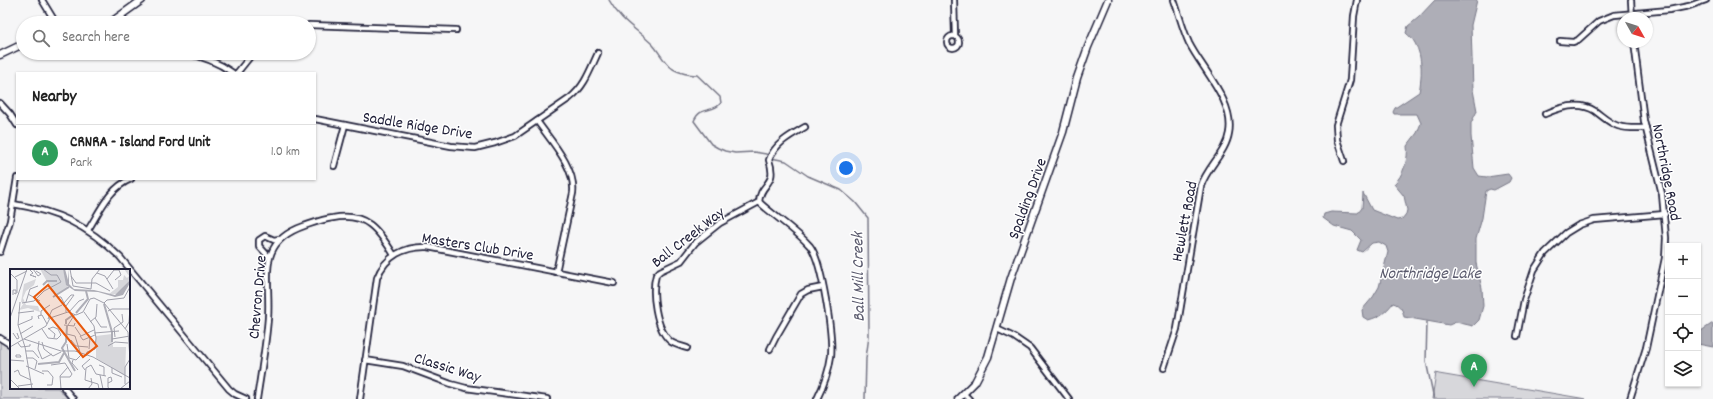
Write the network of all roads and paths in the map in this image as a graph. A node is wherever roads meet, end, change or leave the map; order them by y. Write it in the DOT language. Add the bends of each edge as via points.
graph roads {
  1 [pos="42,0"];
  2 [pos="142,0"];
  3 [pos="954,0"];
  4 [pos="1108,0"];
  5 [pos="1174,0"];
  6 [pos="1357,0"];
  7 [pos="1631,0"];
  8 [pos="1706,0"];
  9 [pos="1632,12"];
  10 [pos="1653,13"];
  11 [pos="52,16"];
  12 [pos="121,16"];
  13 [pos="1617,17"];
  14 [pos="316,25"];
  15 [pos="456,30"];
  16 [pos="954,36"];
  17 [pos="1560,41"];
  18 [pos="16,47"];
  19 [pos="1635,48"];
  20 [pos="598,53"];
  21 [pos="0,55"];
  22 [pos="210,60"];
  23 [pos="247,60"];
  24 [pos="232,72"];
  25 [pos="238,72"];
  26 [pos="0,104"];
  27 [pos="1545,114"];
  28 [pos="316,119"];
  29 [pos="537,121"];
  30 [pos="16,123"];
  31 [pos="346,126"];
  32 [pos="805,127"];
  33 [pos="1646,128"];
  34 [pos="1344,161"];
  35 [pos="334,166"];
  36 [pos="17,180"];
  37 [pos="128,180"];
  38 [pos="759,202"];
  39 [pos="13,204"];
  40 [pos="1665,214"];
  41 [pos="88,230"];
  42 [pos="279,239"];
  43 [pos="0,252"];
  44 [pos="394,255"];
  45 [pos="269,257"];
  46 [pos="130,269"];
  47 [pos="130,269"];
  48 [pos="556,272"];
  49 [pos="614,283"];
  50 [pos="823,287"];
  51 [pos="997,329"];
  52 [pos="1517,336"];
  53 [pos="0,338"];
  54 [pos="10,344"];
  55 [pos="687,348"];
  56 [pos="770,349"];
  57 [pos="365,360"];
  58 [pos="1164,368"];
  59 [pos="65,389"];
  60 [pos="966,397"];
  61 [pos="73,399"];
  62 [pos="246,399"];
  63 [pos="257,399"];
  64 [pos="360,399"];
  65 [pos="547,399"];
  66 [pos="817,399"];
  67 [pos="958,399"];
  68 [pos="1069,399"];
  69 [pos="1630,399"];
  1 -- 11 [label="street"];
  2 -- 12 [label="street"];
  3 -- 16 [label="street"];
  4 -- 51 [label="street, Spalding Drive" via="1077,78 1063,132 1011,278"];
  5 -- 58 [label="street, Hewlett Road" via="1189,42 1224,99 1229,115 1230,132 1227,142 1206,173 1201,186 1177,329"];
  6 -- 34 [label="street" via="1350,80 1336,125 1337,140"];
  7 -- 9 [label="street"];
  8 -- 10 [label="street"];
  13 -- 17 [label="street" via="1604,18 1578,40"];
  14 -- 15 [label="street"];
  18 -- 21 [label="street"];
  19 -- 33 [label="street, Northridge Road"];
  20 -- 29 [label="street, Saddle Ridge Drive" via="586,81 578,92"];
  22 -- 24 [label="street"];
  23 -- 25 [label="street"];
  26 -- 30 [label="street"];
  27 -- 33 [label="street" via="1562,107 1581,106 1593,110 1618,126"];
  28 -- 31 [label="street, Saddle Ridge Drive"];
  29 -- 31 [label="street, Saddle Ridge Drive" via="505,140 467,148"];
  29 -- 48 [label="street" via="568,168 573,181 573,193"];
  31 -- 35 [label="street"];
  32 -- 38 [label="street" via="785,138 771,156 769,160 772,177 760,195"];
  33 -- 40 [label="street, Northridge Road"];
  36 -- 39 [label="street"];
  37 -- 41 [label="street" via="113,191"];
  38 -- 50 [label="street" via="810,247 818,262"];
  38 -- 55 [label="street, Ball Creek Way" via="720,224 695,243 681,261 656,275 655,304 662,328 670,341"];
  39 -- 41 [label="street" via="52,212"];
  39 -- 43 [label="street"];
  40 -- 52 [label="street" via="1594,220 1566,233 1545,253 1534,270 1524,300"];
  40 -- 69 [label="street, Northridge Road" via="1665,258 1644,356"];
  41 -- 46 [label="street" via="120,257"];
  42 -- 44 [label="street, Chevron Drive" via="294,230 328,218 352,217 375,228"];
  42 -- 45 [label="street, Chevron Drive"];
  42 -- 45 [label="street" via="274,240 265,236 260,240 260,246"];
  44 -- 48 [label="street, Masters Club Drive" via="411,248 428,247"];
  44 -- 57 [label="street, Masters Club Drive" via="384,265 377,278"];
  45 -- 63 [label="street, Chevron Drive" via="268,316"];
  47 -- 62 [label="street" via="229,389"];
  48 -- 49 [label="street, Masters Club Drive"];
  50 -- 56 [label="street" via="801,294"];
  50 -- 66 [label="street" via="830,322 831,354 827,376"];
  51 -- 60 [label="street, Spalding Drive" via="984,368"];
  51 -- 68 [label="street" via="1030,348"];
  53 -- 54 [label="street"];
  57 -- 64 [label="street, Masters Club Drive"];
  57 -- 65 [label="street, Classic Way" via="403,366 466,388"];
  59 -- 61 [label="street"];
  60 -- 67 [label="street, Spalding Drive"];
}
